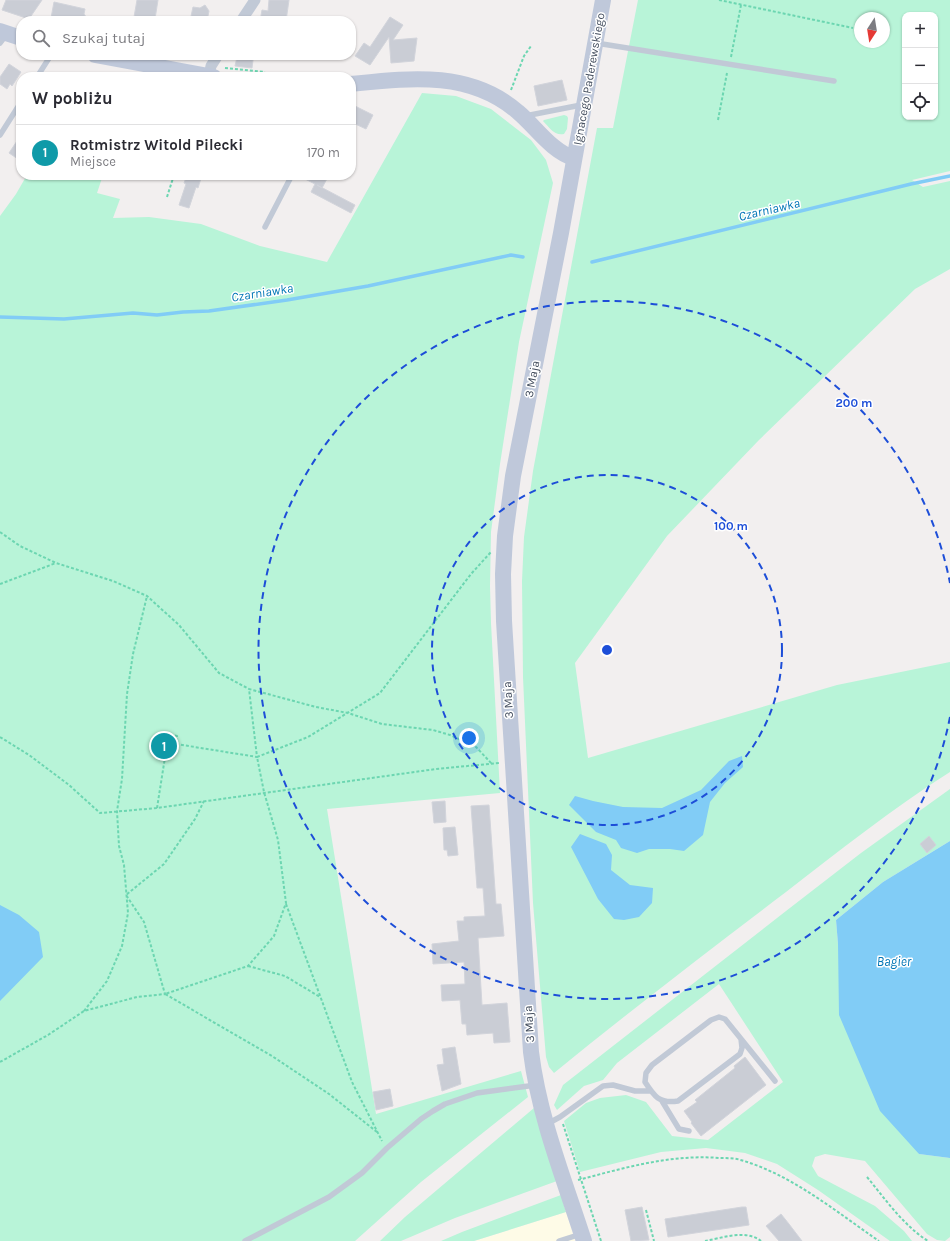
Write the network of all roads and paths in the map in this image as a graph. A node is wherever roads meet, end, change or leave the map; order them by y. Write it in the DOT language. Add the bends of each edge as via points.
graph roads {
  1 [pos="255,0"];
  2 [pos="603,0"];
  3 [pos="719,0"];
  4 [pos="739,0"];
  5 [pos="738,4"];
  6 [pos="244,16"];
  7 [pos="852,28"];
  8 [pos="595,43"];
  9 [pos="531,46"];
  10 [pos="48,60"];
  11 [pos="121,60"];
  12 [pos="215,60"];
  13 [pos="241,69"];
  14 [pos="40,72"];
  15 [pos="185,72"];
  16 [pos="211,72"];
  17 [pos="265,72"];
  18 [pos="834,81"];
  19 [pos="356,84"];
  20 [pos="505,101"];
  21 [pos="584,104"];
  22 [pos="16,110"];
  23 [pos="523,116"];
  24 [pos="0,135"];
  25 [pos="574,158"];
  26 [pos="172,180"];
  27 [pos="289,180"];
  28 [pos="167,197"];
  29 [pos="265,227"];
  30 [pos="0,532"];
  31 [pos="505,536"];
  32 [pos="56,563"];
  33 [pos="0,584"];
  34 [pos="147,596"];
  35 [pos="249,689"];
  36 [pos="348,713"];
  37 [pos="0,737"];
  38 [pos="176,744"];
  39 [pos="166,751"];
  40 [pos="257,757"];
  41 [pos="512,762"];
  42 [pos="492,764"];
  43 [pos="264,792"];
  44 [pos="205,801"];
  45 [pos="157,808"];
  46 [pos="117,811"];
  47 [pos="126,895"];
  48 [pos="286,903"];
  49 [pos="248,966"];
  50 [pos="165,994"];
  51 [pos="320,997"];
  52 [pos="84,1011"];
  53 [pos="741,1039"];
  54 [pos="0,1062"];
  55 [pos="775,1081"];
  56 [pos="536,1085"];
  57 [pos="651,1091"];
  58 [pos="662,1101"];
  59 [pos="553,1121"];
  60 [pos="689,1131"];
  61 [pos="377,1132"];
  62 [pos="387,1148"];
  63 [pos="867,1177"];
  64 [pos="582,1180"];
  65 [pos="565,1184"];
  66 [pos="646,1210"];
  67 [pos="583,1237"];
  68 [pos="245,1241"];
  69 [pos="559,1241"];
  70 [pos="601,1241"];
  71 [pos="654,1241"];
  72 [pos="705,1241"];
  73 [pos="761,1241"];
  74 [pos="879,1241"];
  75 [pos="928,1241"];
  1 -- 6 [label="street"];
  2 -- 8 [label="main road, Ignacego Paderewskiego"];
  3 -- 5 [label="path"];
  4 -- 5 [label="path"];
  5 -- 7 [label="path"];
  8 -- 18 [label="lane"];
  8 -- 21 [label="main road, Ignacego Paderewskiego"];
  9 -- 20 [label="path" via="524,56"];
  10 -- 14 [label="lane"];
  11 -- 15 [label="main road"];
  12 -- 16 [label="street"];
  13 -- 17 [label="path"];
  19 -- 20 [label="main road" via="439,79 483,90"];
  20 -- 23 [label="main road"];
  21 -- 23 [label="lane"];
  21 -- 25 [label="main road, Ignacego Paderewskiego"];
  22 -- 24 [label="lane"];
  23 -- 25 [label="main road" via="563,154"];
  25 -- 31 [label="main road, 3 Maja" via="513,476"];
  26 -- 28 [label="path"];
  27 -- 29 [label="lane"];
  30 -- 32 [label="path" via="20,546"];
  31 -- 36 [label="path" via="470,574 380,693"];
  31 -- 41 [label="main road, 3 Maja" via="504,621"];
  32 -- 33 [label="path"];
  32 -- 34 [label="path" via="113,580"];
  34 -- 35 [label="path" via="179,625 219,673"];
  34 -- 46 [label="path" via="133,654 127,694 122,779"];
  35 -- 36 [label="path"];
  35 -- 40 [label="path"];
  36 -- 40 [label="path" via="308,737"];
  36 -- 42 [label="path" via="382,724 432,730 450,735 476,748"];
  37 -- 46 [label="path" via="29,755 68,785 100,814"];
  38 -- 39 [label="path" via="174,752"];
  38 -- 39 [label="path" via="177,736 160,733 157,750"];
  38 -- 40 [label="path"];
  39 -- 45 [label="path"];
  40 -- 43 [label="path"];
  41 -- 42 [label="path"];
  41 -- 56 [label="main road, 3 Maja" via="529,1032"];
  42 -- 43 [label="path"];
  43 -- 44 [label="path"];
  43 -- 48 [label="path" via="278,840"];
  44 -- 45 [label="path"];
  44 -- 47 [label="path" via="164,864"];
  45 -- 46 [label="path"];
  46 -- 47 [label="path"];
  47 -- 50 [label="path" via="144,922"];
  47 -- 52 [label="path" via="128,913 122,946 107,981"];
  48 -- 49 [label="path" via="274,936"];
  48 -- 51 [label="path"];
  49 -- 50 [label="path"];
  49 -- 51 [label="path" via="285,976"];
  50 -- 52 [label="path" via="137,997"];
  50 -- 61 [label="path" via="329,1094"];
  51 -- 61 [label="path" via="352,1082"];
  52 -- 54 [label="path"];
  53 -- 55 [label="lane"];
  53 -- 57 [label="lane" via="725,1019 719,1017 711,1020 652,1065 646,1073 645,1082"];
  53 -- 58 [label="lane" via="740,1054 678,1101"];
  56 -- 59 [label="main road, 3 Maja"];
  56 -- 62 [label="lane" via="477,1093 445,1104 421,1119"];
  57 -- 58 [label="lane"];
  57 -- 59 [label="lane" via="635,1091 613,1085 603,1086"];
  58 -- 60 [label="lane" via="679,1129"];
  59 -- 64 [label="path"];
  59 -- 65 [label="main road, 3 Maja"];
  61 -- 62 [label="path"];
  62 -- 68 [label="lane" via="362,1173 330,1197"];
  63 -- 75 [label="path" via="904,1222"];
  64 -- 65 [label="path"];
  64 -- 70 [label="path"];
  64 -- 74 [label="path" via="674,1158 704,1156 736,1159 762,1167 802,1188"];
  65 -- 67 [label="main road, 3 Maja"];
  66 -- 71 [label="path"];
  67 -- 69 [label="lane"];
  72 -- 73 [label="path" via="742,1235"];
}
